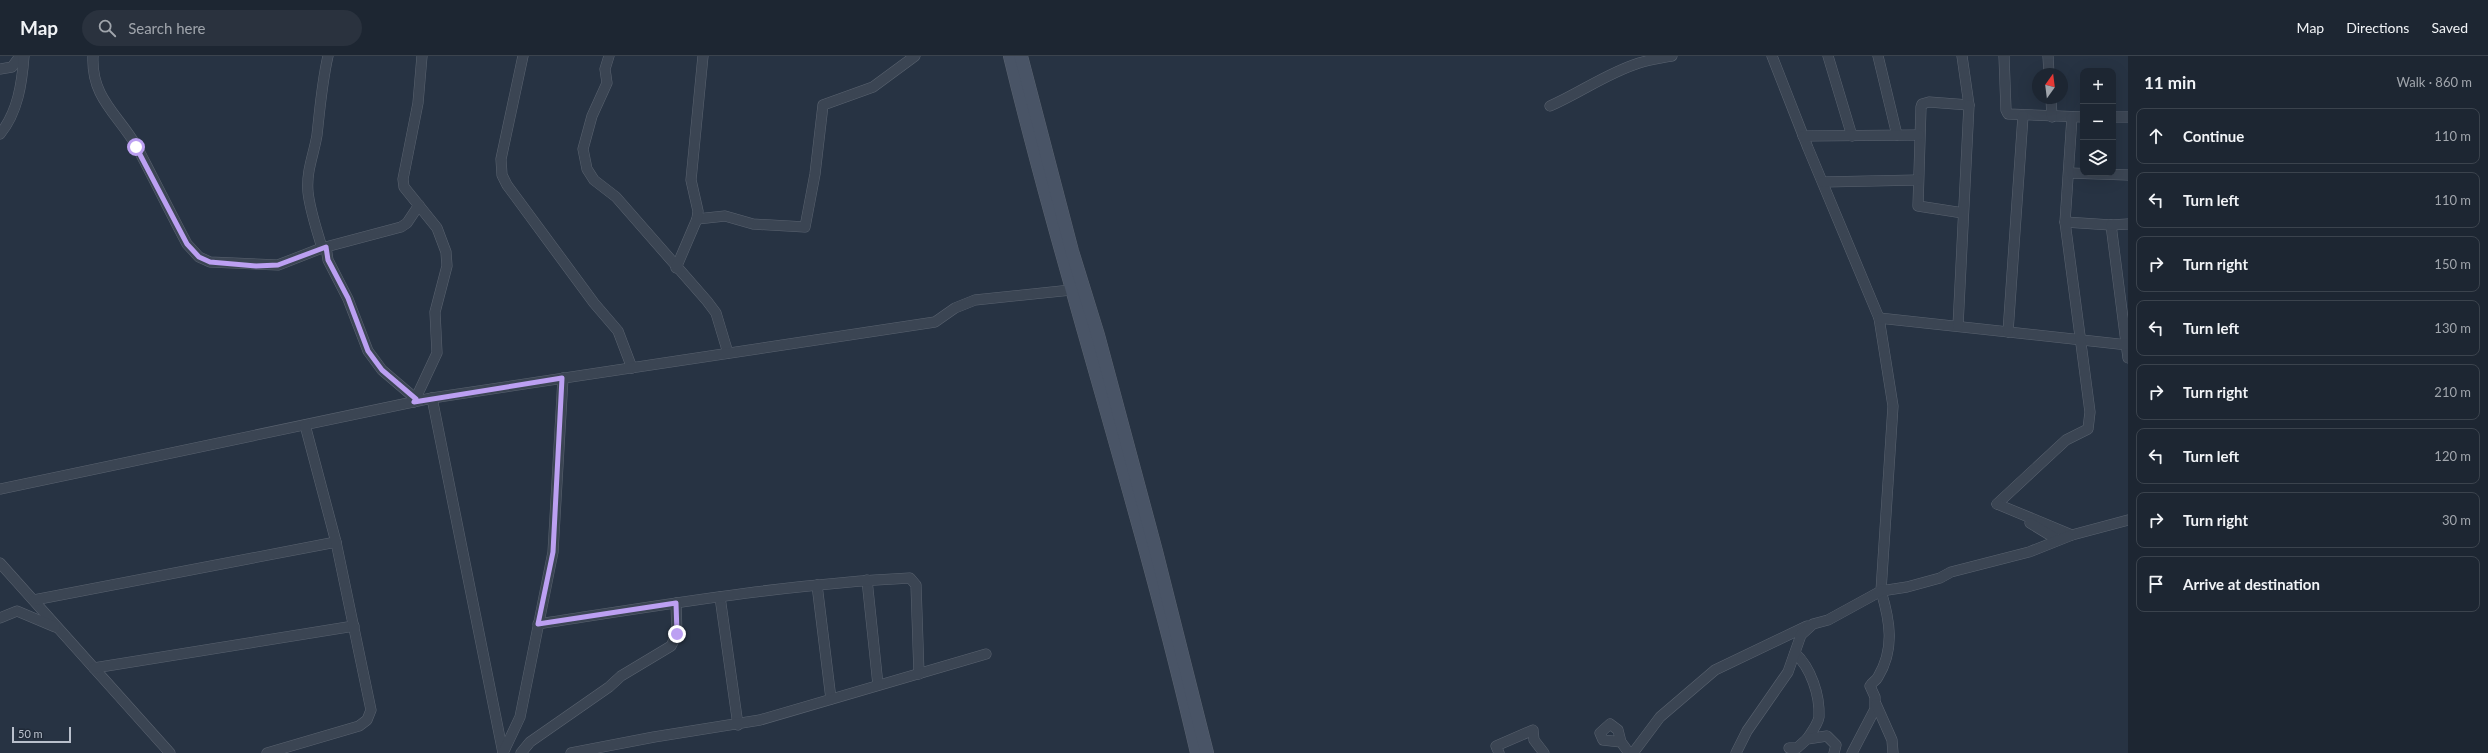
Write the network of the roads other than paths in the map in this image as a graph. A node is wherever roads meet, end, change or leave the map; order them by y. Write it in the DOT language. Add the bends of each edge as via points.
graph roads {
  1 [pos="20,56"];
  2 [pos="24,56"];
  3 [pos="94,56"];
  4 [pos="328,56"];
  5 [pos="422,56"];
  6 [pos="523,56"];
  7 [pos="609,56"];
  8 [pos="703,56"];
  9 [pos="915,56"];
  10 [pos="1010,56"];
  11 [pos="1020,56"];
  12 [pos="1672,56"];
  13 [pos="1772,56"];
  14 [pos="1828,56"];
  15 [pos="1878,56"];
  16 [pos="1962,56"];
  17 [pos="2004,56"];
  18 [pos="2048,56"];
  19 [pos="2049,68"];
  20 [pos="0,70"];
  21 [pos="2051,104"];
  22 [pos="1969,105"];
  23 [pos="1550,106"];
  24 [pos="2023,116"];
  25 [pos="2052,117"];
  26 [pos="2072,117"];
  27 [pos="2080,117"];
  28 [pos="2116,117"];
  29 [pos="2128,117"];
  30 [pos="0,134"];
  31 [pos="1919,135"];
  32 [pos="1803,136"];
  33 [pos="1852,136"];
  34 [pos="1897,136"];
  35 [pos="2070,174"];
  36 [pos="2128,175"];
  37 [pos="1918,180"];
  38 [pos="1823,182"];
  39 [pos="419,205"];
  40 [pos="1963,213"];
  41 [pos="697,219"];
  42 [pos="2065,222"];
  43 [pos="2128,224"];
  44 [pos="2111,225"];
  45 [pos="324,248"];
  46 [pos="676,268"];
  47 [pos="1071,290"];
  48 [pos="1879,318"];
  49 [pos="1958,326"];
  50 [pos="2008,332"];
  51 [pos="2080,339"];
  52 [pos="2126,344"];
  53 [pos="728,353"];
  54 [pos="2128,358"];
  55 [pos="632,368"];
  56 [pos="562,378"];
  57 [pos="432,398"];
  58 [pos="415,400"];
  59 [pos="305,425"];
  60 [pos="0,489"];
  61 [pos="1997,504"];
  62 [pos="2128,520"];
  63 [pos="2072,535"];
  64 [pos="2058,540"];
  65 [pos="336,542"];
  66 [pos="0,563"];
  67 [pos="867,580"];
  68 [pos="817,585"];
  69 [pos="1881,591"];
  70 [pos="720,597"];
  71 [pos="34,600"];
  72 [pos="676,603"];
  73 [pos="0,618"];
  74 [pos="538,624"];
  75 [pos="1813,624"];
  76 [pos="354,626"];
  77 [pos="59,629"];
  78 [pos="1794,653"];
  79 [pos="986,654"];
  80 [pos="94,668"];
  81 [pos="919,674"];
  82 [pos="878,686"];
  83 [pos="831,699"];
  84 [pos="1876,704"];
  85 [pos="738,725"];
  86 [pos="1807,739"];
  87 [pos="1620,742"];
  88 [pos="1789,748"];
  89 [pos="170,753"];
  90 [pos="267,753"];
  91 [pos="503,753"];
  92 [pos="521,753"];
  93 [pos="571,753"];
  94 [pos="1197,753"];
  95 [pos="1207,753"];
  96 [pos="1499,753"];
  97 [pos="1544,753"];
  98 [pos="1629,753"];
  99 [pos="1633,753"];
  100 [pos="1736,753"];
  101 [pos="1834,753"];
  102 [pos="1852,753"];
  103 [pos="1893,753"];
  1 -- 20 [label="street" via="12,67"];
  2 -- 30 [label="street" via="22,81 15,107 9,123"];
  3 -- 45 [label="street" via="94,82 109,110 136,147 187,244 199,257 210,262 278,265"];
  4 -- 45 [label="street" via="308,180 312,212"];
  5 -- 39 [label="street" via="418,103 403,179 404,187"];
  6 -- 55 [label="street" via="501,159 502,174 507,186 594,303 618,331"];
  7 -- 46 [label="street" via="605,69 607,83 592,116 583,158 594,180 616,197"];
  8 -- 41 [label="street" via="691,180 698,211"];
  9 -- 41 [label="street" via="873,86 823,105 815,174 805,227 753,224 725,216"];
  10 -- 47 [label="main road"];
  11 -- 95 [label="main road" via="1160,566"];
  12 -- 23 [label="street" via="1639,63 1605,77"];
  13 -- 32 [label="street"];
  14 -- 33 [label="street"];
  15 -- 34 [label="street"];
  16 -- 22 [label="street"];
  17 -- 24 [label="street" via="2006,110 2008,114"];
  18 -- 19 [label="street"];
  21 -- 25 [label="street"];
  22 -- 31 [label="street" via="1928,102 1922,104"];
  22 -- 40 [label="street"];
  24 -- 25 [label="street"];
  24 -- 50 [label="street"];
  25 -- 26 [label="street"];
  26 -- 27 [label="street"];
  26 -- 35 [label="street"];
  28 -- 29 [label="street"];
  31 -- 34 [label="street"];
  31 -- 37 [label="street"];
  32 -- 33 [label="street"];
  32 -- 38 [label="street"];
  33 -- 34 [label="street"];
  35 -- 36 [label="street"];
  35 -- 42 [label="street"];
  37 -- 38 [label="street"];
  37 -- 40 [label="street" via="1918,206"];
  38 -- 48 [label="street"];
  39 -- 45 [label="street" via="407,223 401,227"];
  39 -- 58 [label="street" via="437,228 446,252 447,266 435,312 436,353"];
  40 -- 49 [label="street"];
  41 -- 46 [label="street"];
  42 -- 44 [label="street"];
  42 -- 51 [label="street"];
  43 -- 44 [label="street"];
  44 -- 52 [label="street"];
  45 -- 58 [label="street" via="348,298 368,351 382,370"];
  46 -- 53 [label="street" via="716,313"];
  47 -- 53 [label="street" via="975,300 955,308 935,322"];
  47 -- 94 [label="main road" via="1133,506"];
  48 -- 49 [label="street"];
  48 -- 69 [label="street" via="1893,406"];
  49 -- 50 [label="street"];
  50 -- 51 [label="street"];
  51 -- 52 [label="street"];
  51 -- 61 [label="street" via="2090,412 2088,429 2066,440"];
  52 -- 54 [label="street"];
  53 -- 55 [label="street"];
  55 -- 56 [label="street"];
  56 -- 57 [label="street"];
  56 -- 74 [label="street" via="553,552"];
  57 -- 58 [label="street"];
  57 -- 91 [label="street"];
  58 -- 59 [label="street"];
  59 -- 60 [label="street"];
  59 -- 65 [label="street"];
  61 -- 63 [label="street"];
  61 -- 64 [label="street"];
  62 -- 63 [label="street"];
  63 -- 64 [label="street"];
  64 -- 69 [label="street" via="2029,552 1951,572 1940,578"];
  65 -- 71 [label="street"];
  65 -- 76 [label="street"];
  66 -- 71 [label="street"];
  67 -- 68 [label="street"];
  67 -- 81 [label="street" via="913,580 916,585"];
  67 -- 82 [label="street"];
  68 -- 70 [label="street"];
  68 -- 83 [label="street"];
  69 -- 75 [label="street" via="1828,620"];
  69 -- 84 [label="street" via="1889,618 1890,633 1889,653 1884,667 1870,686"];
  70 -- 72 [label="street"];
  70 -- 85 [label="street"];
  71 -- 77 [label="street"];
  72 -- 74 [label="street"];
  72 -- 92 [label="street" via="677,634 671,646 621,676 541,734"];
  73 -- 77 [label="street" via="17,611"];
  74 -- 91 [label="street" via="520,717"];
  75 -- 78 [label="street" via="1801,635"];
  75 -- 99 [label="street" via="1715,670 1660,717"];
  76 -- 80 [label="street"];
  76 -- 90 [label="street" via="371,710 368,720 359,726"];
  77 -- 80 [label="street"];
  78 -- 86 [label="street" via="1804,661 1819,698 1819,718"];
  78 -- 100 [label="street" via="1788,672 1747,731"];
  79 -- 81 [label="street"];
  80 -- 89 [label="street"];
  81 -- 82 [label="street"];
  82 -- 83 [label="street"];
  83 -- 85 [label="street"];
  84 -- 102 [label="street" via="1873,715"];
  84 -- 103 [label="street" via="1892,740"];
  85 -- 93 [label="street" via="654,737"];
  86 -- 88 [label="street" via="1797,748"];
  86 -- 101 [label="street" via="1827,736 1836,745"];
  87 -- 98 [label="street"];
  96 -- 97 [label="street" via="1496,746 1533,730 1534,740"];
}
